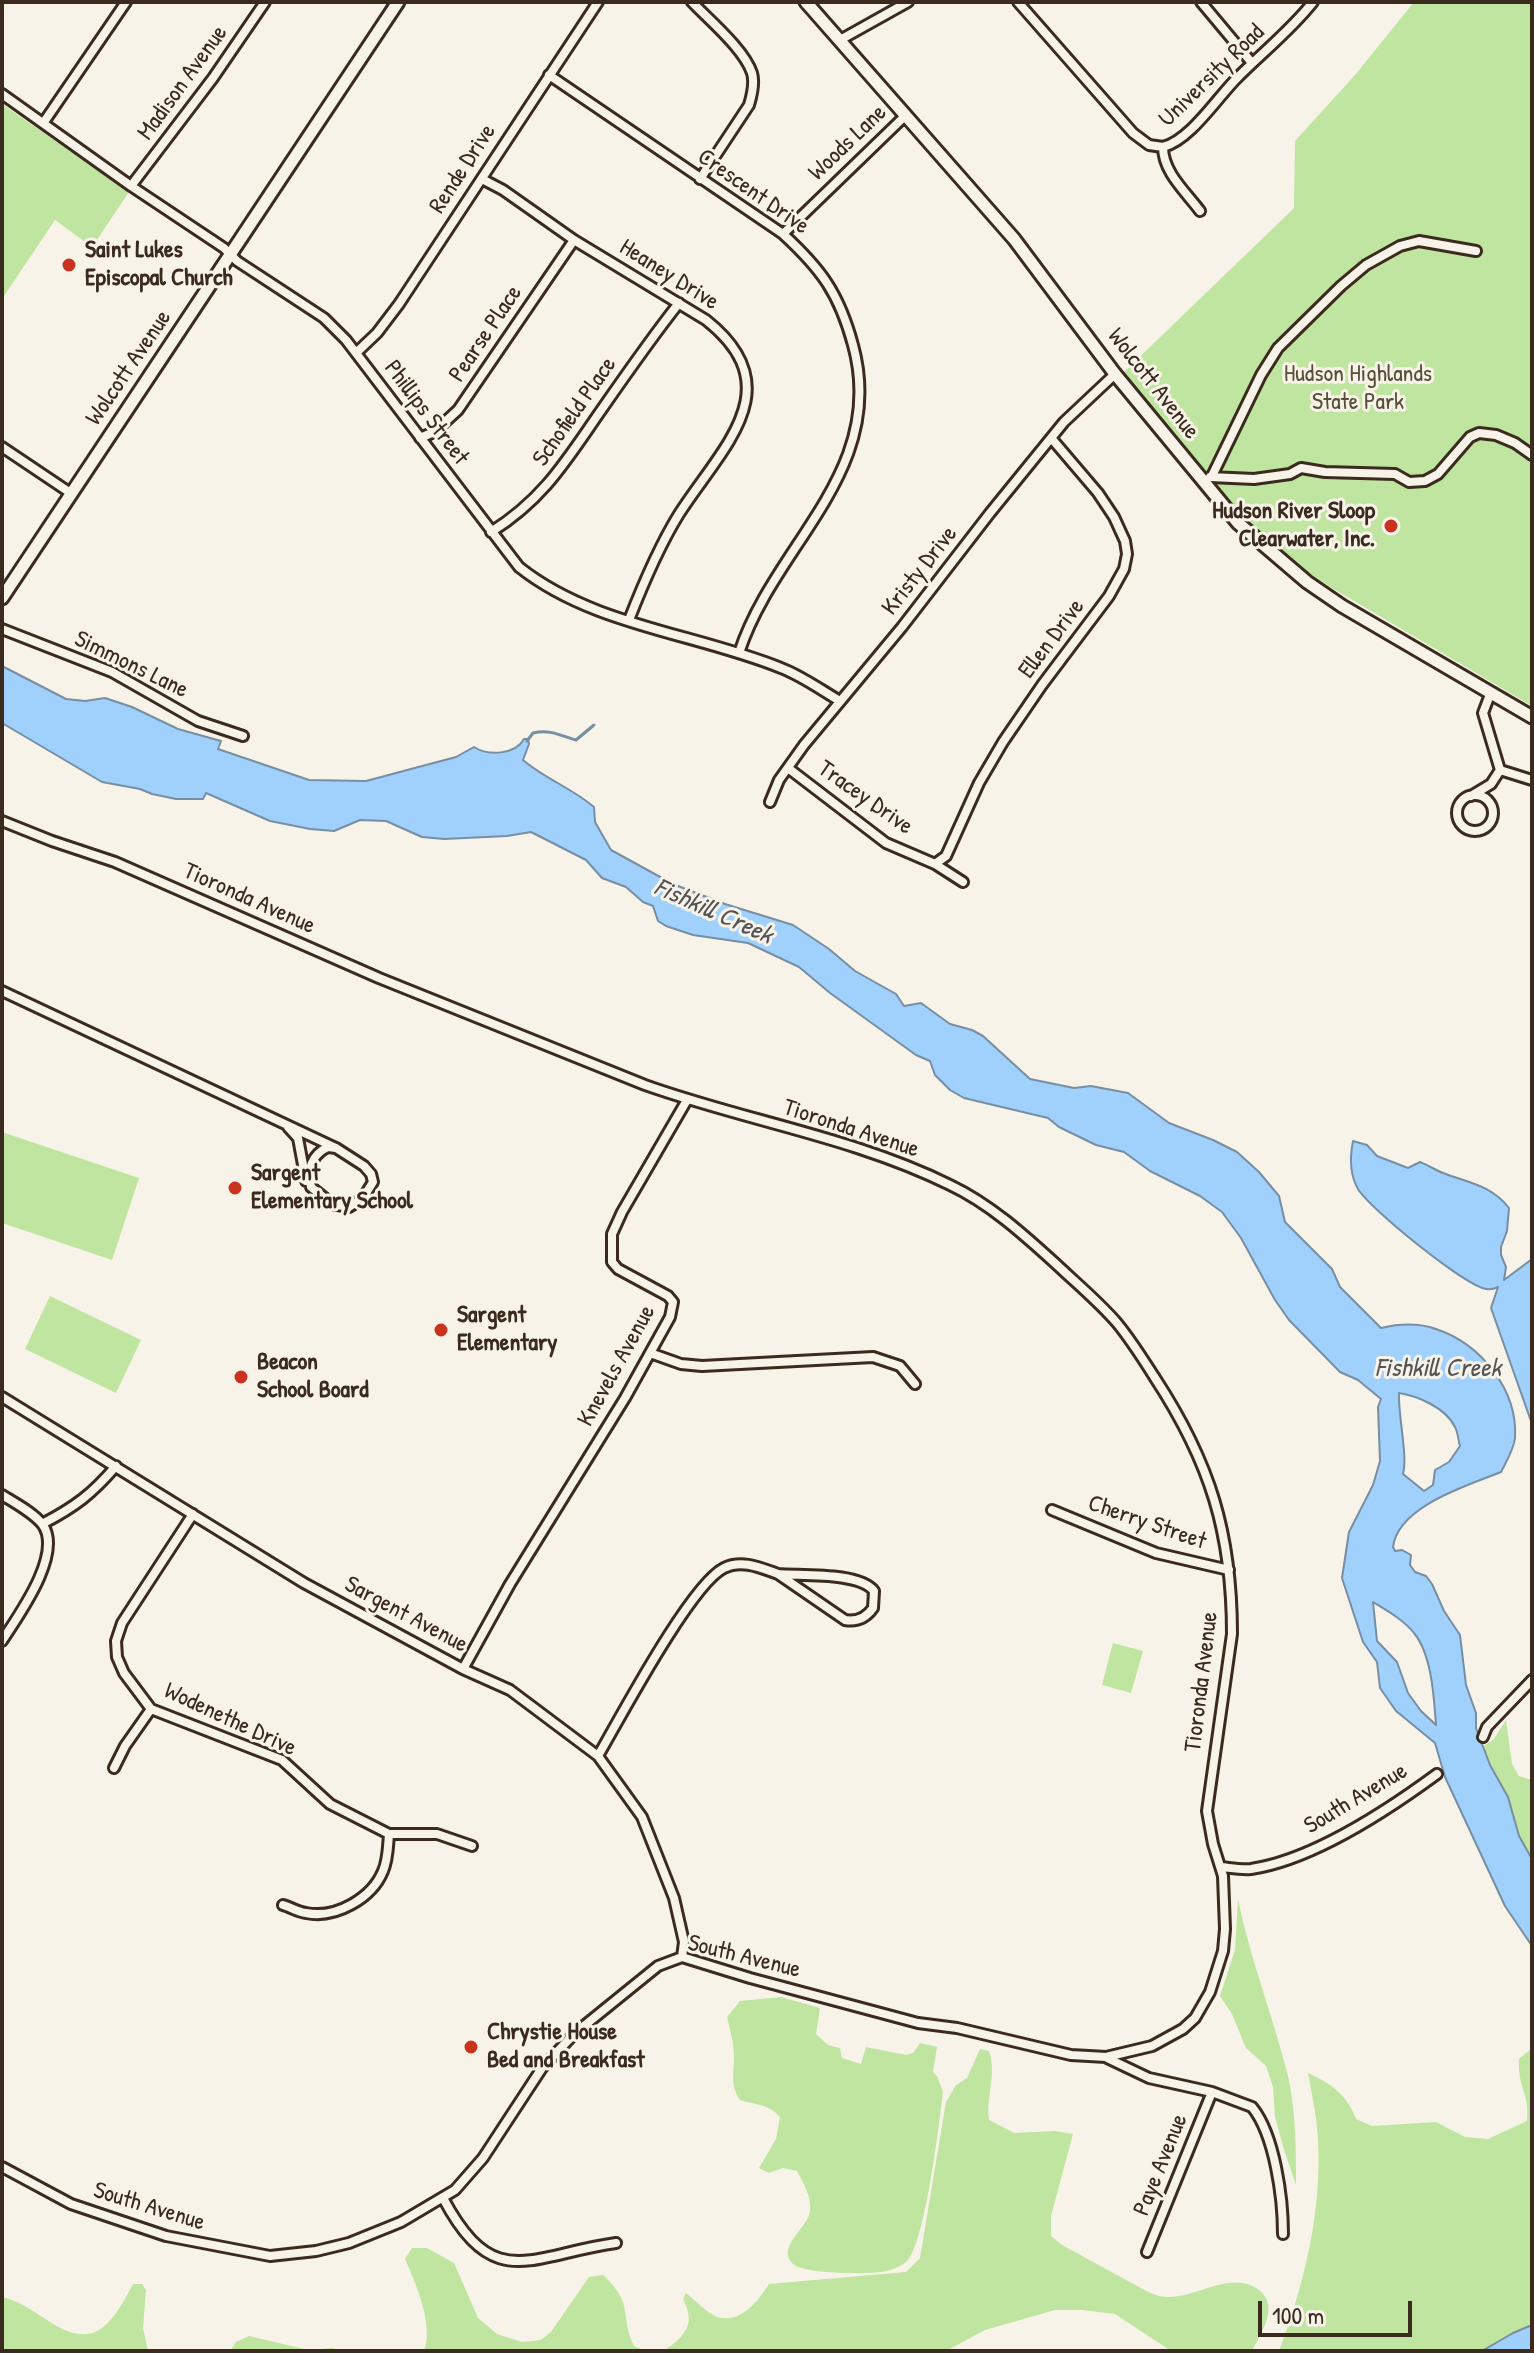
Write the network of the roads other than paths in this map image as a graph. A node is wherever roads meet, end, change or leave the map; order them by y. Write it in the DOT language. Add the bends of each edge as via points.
graph roads {
  1 [pos="126,2"];
  2 [pos="265,2"];
  3 [pos="398,2"];
  4 [pos="598,2"];
  5 [pos="692,2"];
  6 [pos="806,2"];
  7 [pos="908,2"];
  8 [pos="1018,2"];
  9 [pos="1201,2"];
  10 [pos="1310,6"];
  11 [pos="840,40"];
  12 [pos="1252,63"];
  13 [pos="549,75"];
  14 [pos="2,94"];
  15 [pos="906,115"];
  16 [pos="44,122"];
  17 [pos="1163,147"];
  18 [pos="482,179"];
  19 [pos="700,179"];
  20 [pos="131,186"];
  21 [pos="1200,211"];
  22 [pos="783,234"];
  23 [pos="574,240"];
  24 [pos="1476,251"];
  25 [pos="230,255"];
  26 [pos="679,303"];
  27 [pos="356,353"];
  28 [pos="1115,374"];
  29 [pos="420,438"];
  30 [pos="1052,439"];
  31 [pos="2,447"];
  32 [pos="1532,455"];
  33 [pos="1207,478"];
  34 [pos="72,494"];
  35 [pos="491,532"];
  36 [pos="2,597"];
  37 [pos="629,620"];
  38 [pos="2,629"];
  39 [pos="739,653"];
  40 [pos="1491,692"];
  41 [pos="840,701"];
  42 [pos="1532,717"];
  43 [pos="243,736"];
  44 [pos="788,768"];
  45 [pos="1500,770"];
  46 [pos="1532,780"];
  47 [pos="1471,796"];
  48 [pos="770,802"];
  49 [pos="2,821"];
  50 [pos="935,864"];
  51 [pos="963,882"];
  52 [pos="2,991"];
  53 [pos="687,1100"];
  54 [pos="285,1123"];
  55 [pos="336,1148"];
  56 [pos="311,1187"];
  57 [pos="650,1353"];
  58 [pos="915,1384"];
  59 [pos="2,1397"];
  60 [pos="116,1466"];
  61 [pos="2,1495"];
  62 [pos="1052,1510"];
  63 [pos="193,1514"];
  64 [pos="42,1524"];
  65 [pos="1229,1570"];
  66 [pos="778,1574"];
  67 [pos="2,1641"];
  68 [pos="463,1669"];
  69 [pos="1532,1680"];
  70 [pos="151,1709"];
  71 [pos="1483,1737"];
  72 [pos="598,1756"];
  73 [pos="114,1768"];
  74 [pos="1437,1774"];
  75 [pos="389,1834"];
  76 [pos="472,1846"];
  77 [pos="1221,1867"];
  78 [pos="283,1905"];
  79 [pos="682,1957"];
  80 [pos="1106,2057"];
  81 [pos="1212,2092"];
  82 [pos="2,2167"];
  83 [pos="443,2198"];
  84 [pos="1283,2234"];
  85 [pos="616,2243"];
  86 [pos="1147,2252"];
  1 -- 16 [label="street"];
  2 -- 20 [label="street, Madison Avenue"];
  3 -- 25 [label="main road, Wolcott Avenue"];
  4 -- 13 [label="street, Rende Drive"];
  5 -- 19 [label="street" via="743,56 753,92"];
  6 -- 11 [label="main road, Wolcott Avenue"];
  7 -- 11 [label="street"];
  8 -- 17 [label="street" via="1133,133 1149,145"];
  9 -- 12 [label="street"];
  10 -- 12 [label="street, University Road"];
  11 -- 15 [label="main road, Wolcott Avenue"];
  12 -- 17 [label="street, University Road" via="1181,138"];
  13 -- 18 [label="street, Rende Drive"];
  13 -- 19 [label="street, Crescent Drive"];
  14 -- 16 [label="street, Phillips Street"];
  15 -- 22 [label="street, Woods Lane"];
  15 -- 28 [label="main road, Wolcott Avenue" via="1014,239"];
  16 -- 20 [label="street, Phillips Street"];
  17 -- 21 [label="street, University Road" via="1171,174"];
  18 -- 23 [label="street, Heaney Drive"];
  18 -- 27 [label="street, Rende Drive" via="399,304"];
  19 -- 22 [label="street, Crescent Drive"];
  20 -- 25 [label="street, Phillips Street"];
  22 -- 39 [label="street, Crescent Drive" via="825,277 845,317 857,360 860,413 841,475 760,601"];
  23 -- 26 [label="street, Heaney Drive"];
  23 -- 29 [label="street, Pearse Place" via="458,410"];
  24 -- 33 [label="street" via="1419,241 1389,251 1349,279 1278,348"];
  25 -- 27 [label="street, Phillips Street" via="324,318"];
  25 -- 34 [label="main road, Wolcott Avenue"];
  26 -- 35 [label="street, Schofield Place" via="554,479 519,514"];
  26 -- 37 [label="street, Heaney Drive" via="725,335 737,351 747,380 747,405 734,436 655,556"];
  27 -- 29 [label="street, Phillips Street"];
  28 -- 30 [label="street, Kristy Drive"];
  28 -- 33 [label="main road, Wolcott Avenue"];
  29 -- 35 [label="street, Phillips Street"];
  30 -- 41 [label="street, Kristy Drive"];
  30 -- 50 [label="street, Ellen Drive" via="1114,517 1125,541 1124,569 1003,742 946,856"];
  31 -- 34 [label="street"];
  32 -- 33 [label="street" via="1496,435 1479,433 1425,481 1301,468 1254,479"];
  33 -- 40 [label="main road, Wolcott Avenue" via="1238,523 1307,582"];
  34 -- 36 [label="main road, Wolcott Avenue"];
  35 -- 37 [label="street, Phillips Street" via="542,586"];
  37 -- 39 [label="street, Phillips Street"];
  38 -- 43 [label="street, Simmons Lane" via="112,672 198,721"];
  39 -- 41 [label="street, Phillips Street" via="783,668"];
  40 -- 42 [label="main road, Wolcott Avenue"];
  40 -- 45 [label="street" via="1483,713"];
  41 -- 44 [label="street, Kristy Drive"];
  44 -- 48 [label="street, Kristy Drive"];
  44 -- 50 [label="street, Tracey Drive" via="886,843"];
  45 -- 46 [label="street"];
  45 -- 47 [label="street" via="1491,784"];
  47 -- 47 [label="street" via="1459,806 1457,816 1467,829 1479,830 1491,818 1491,806"];
  49 -- 53 [label="street, Tioronda Avenue" via="115,862 379,978"];
  50 -- 51 [label="street, Tracey Drive"];
  52 -- 54 [label="street"];
  53 -- 57 [label="street, Knevels Avenue" via="612,1234 612,1262 618,1269 673,1302"];
  53 -- 65 [label="street, Tioronda Avenue" via="876,1153 981,1201 1026,1237 1117,1323 1183,1420 1215,1495"];
  54 -- 55 [label="street"];
  54 -- 56 [label="street" via="298,1138 304,1178"];
  55 -- 56 [label="street" via="328,1147 314,1159 309,1168"];
  55 -- 56 [label="street" via="371,1174 370,1190 357,1204 343,1208"];
  57 -- 58 [label="street" via="702,1366 873,1357 900,1366"];
  57 -- 68 [label="street, Knevels Avenue"];
  59 -- 60 [label="street, Sargent Avenue"];
  60 -- 63 [label="street, Sargent Avenue"];
  60 -- 64 [label="street" via="93,1493"];
  61 -- 64 [label="street"];
  62 -- 65 [label="street, Cherry Street" via="1156,1553"];
  63 -- 68 [label="street, Sargent Avenue" via="304,1583"];
  63 -- 70 [label="street, Wodenethe Drive" via="122,1623 116,1641 124,1673"];
  64 -- 67 [label="street" via="47,1547 43,1566 33,1593"];
  65 -- 77 [label="street, Tioronda Avenue" via="1232,1634 1207,1811"];
  66 -- 66 [label="street" via="845,1620 863,1619 873,1608 874,1591 868,1583"];
  66 -- 72 [label="street" via="742,1564 716,1573 680,1618"];
  68 -- 72 [label="street, Sargent Avenue" via="510,1690"];
  69 -- 71 [label="street"];
  70 -- 73 [label="street"];
  70 -- 75 [label="street, Wodenethe Drive" via="282,1760 330,1804"];
  72 -- 79 [label="street, Sargent Avenue" via="642,1817 674,1898"];
  74 -- 77 [label="street, South Avenue" via="1308,1852 1257,1868"];
  75 -- 76 [label="street" via="437,1834"];
  75 -- 78 [label="street" via="384,1870 365,1895 324,1913"];
  77 -- 80 [label="street, South Avenue" via="1223,1951 1195,2018 1152,2046"];
  79 -- 80 [label="street, South Avenue" via="918,2023 1071,2055"];
  79 -- 83 [label="street, South Avenue" via="658,1966 574,2034 542,2068 474,2169"];
  80 -- 81 [label="street" via="1149,2078"];
  81 -- 84 [label="street" via="1256,2112 1275,2169"];
  81 -- 86 [label="street, Paye Avenue"];
  82 -- 83 [label="street, South Avenue" via="71,2204 166,2236 270,2256 349,2243"];
  83 -- 85 [label="street" via="466,2235 497,2259 526,2261"];
}
